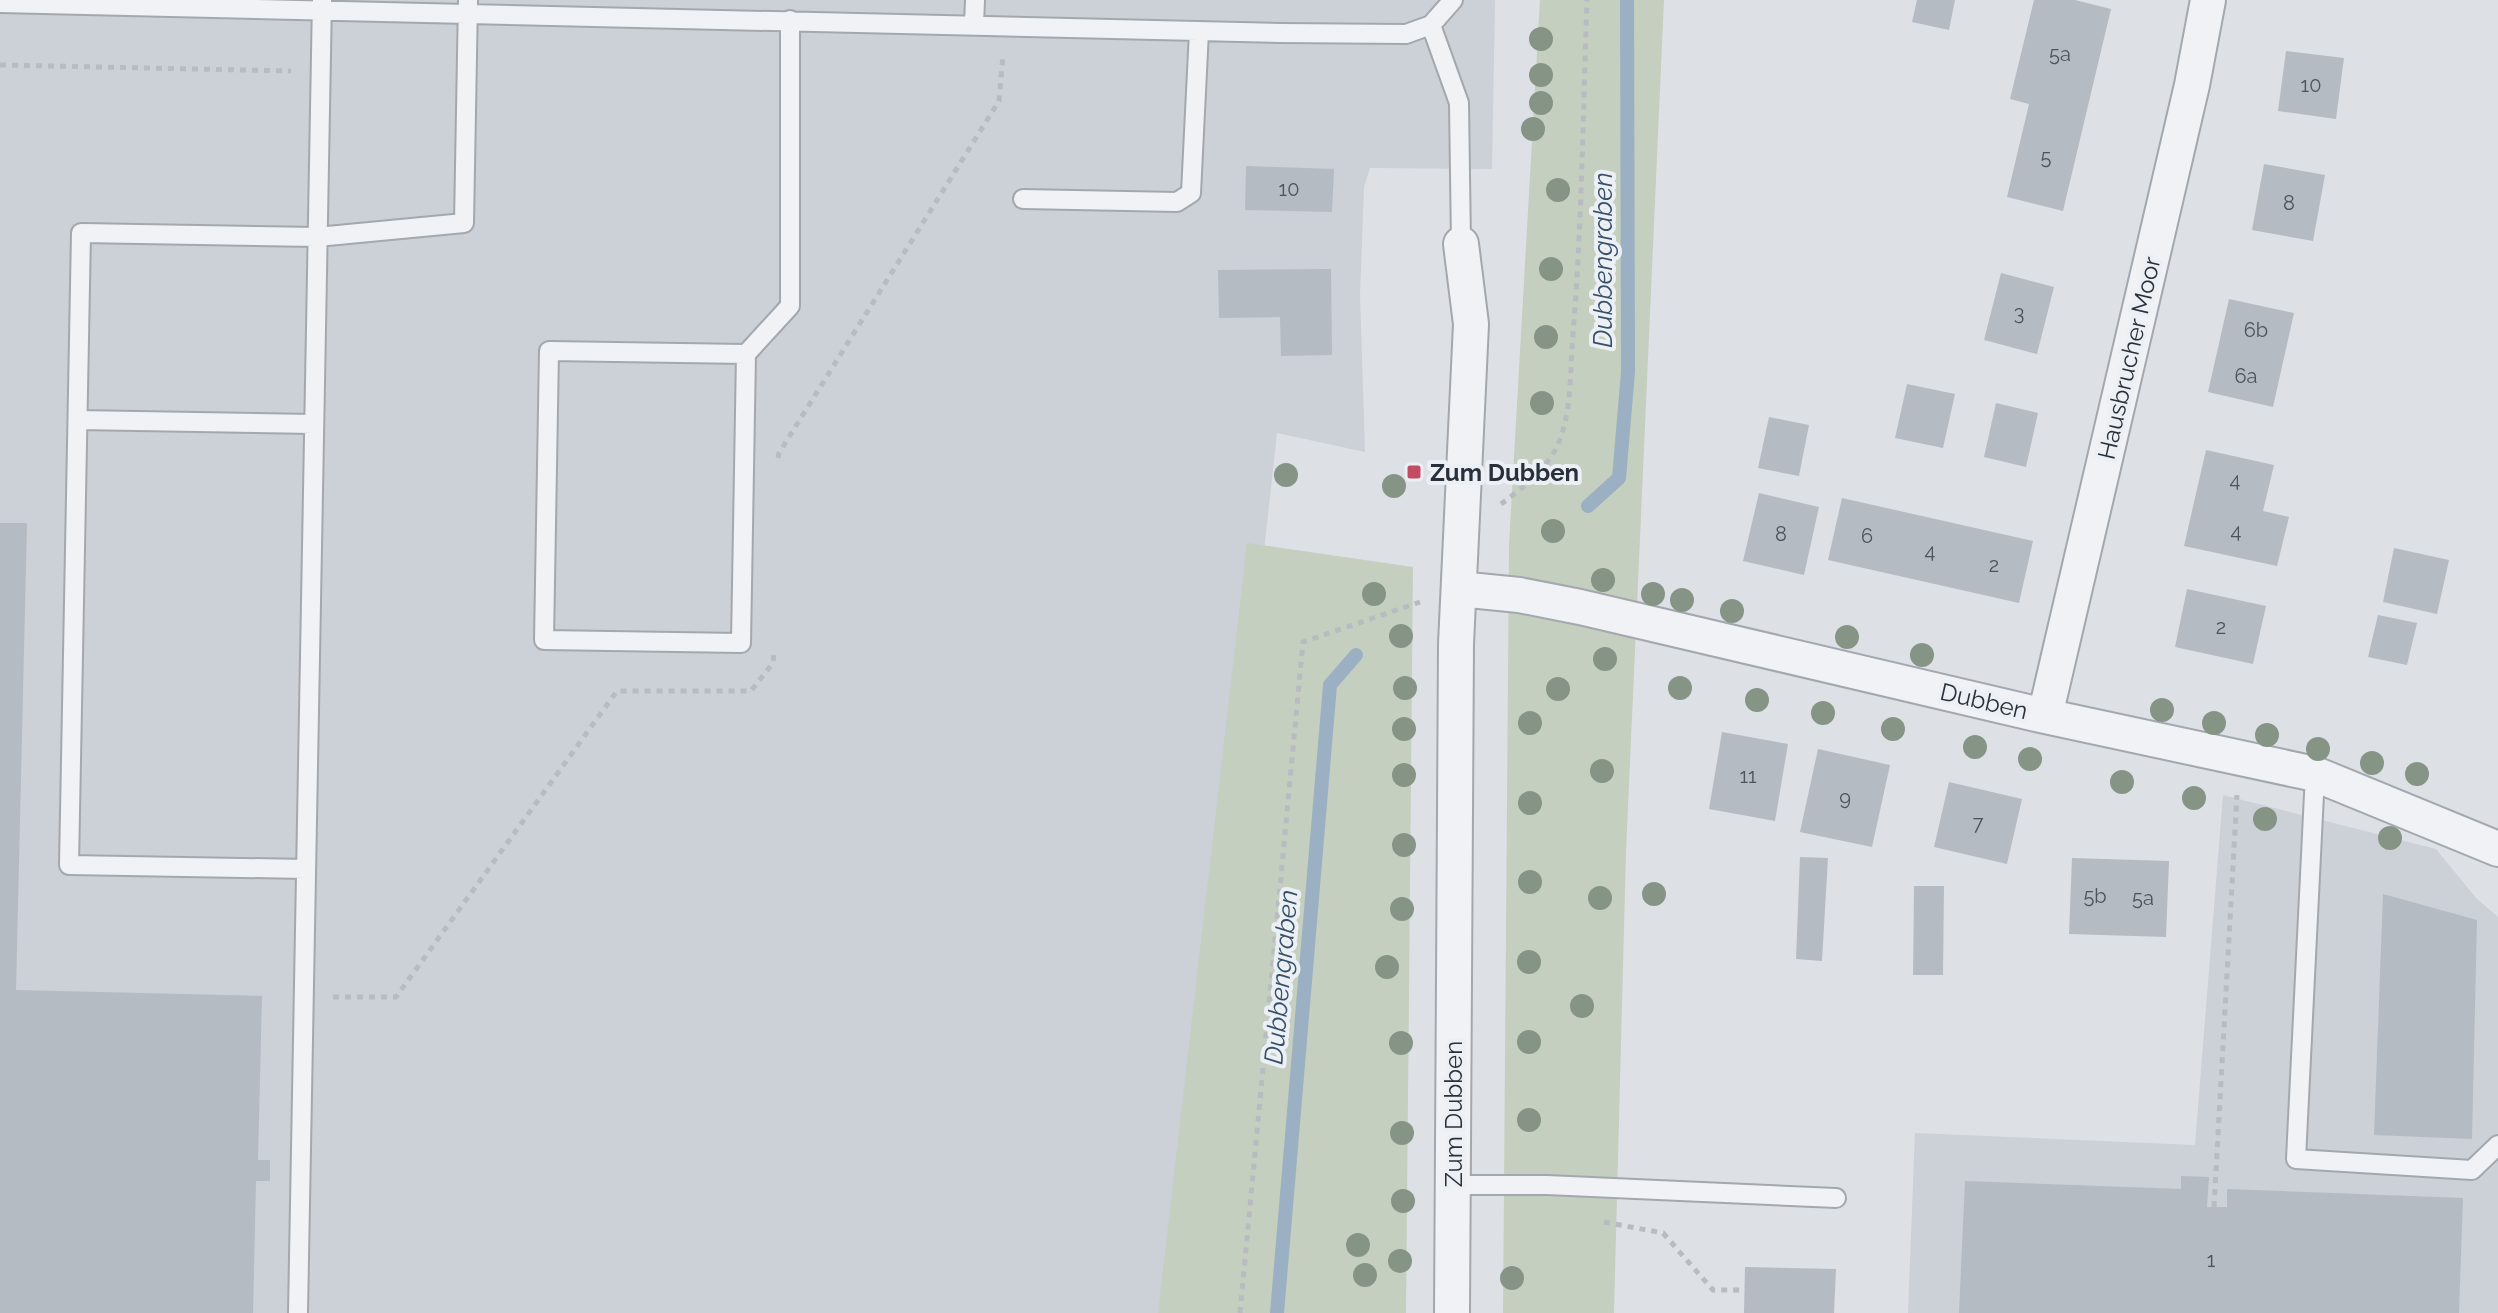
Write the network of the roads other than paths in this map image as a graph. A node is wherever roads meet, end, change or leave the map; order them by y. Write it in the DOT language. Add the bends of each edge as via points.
graph roads {
  1 [pos="975,0"];
  2 [pos="1453,0"];
  3 [pos="2208,0"];
  4 [pos="0,3"];
  5 [pos="322,5"];
  6 [pos="468,6"];
  7 [pos="790,20"];
  8 [pos="974,24"];
  9 [pos="1431,25"];
  10 [pos="1199,31"];
  11 [pos="1023,199"];
  12 [pos="317,237"];
  13 [pos="1461,244"];
  14 [pos="746,354"];
  15 [pos="78,420"];
  16 [pos="314,424"];
  17 [pos="1459,589"];
  18 [pos="2045,716"];
  19 [pos="2315,774"];
  20 [pos="2498,849"];
  21 [pos="306,869"];
  22 [pos="2498,1145"];
  23 [pos="1453,1185"];
  24 [pos="1836,1198"];
  25 [pos="298,1313"];
  26 [pos="1452,1313"];
  1 -- 8 [label="lane"];
  2 -- 9 [label="lane"];
  3 -- 18 [label="street, Hausbrucher Moor"];
  4 -- 5 [label="lane" via="287,11"];
  5 -- 6 [label="lane"];
  5 -- 12 [label="lane"];
  6 -- 7 [label="lane"];
  6 -- 12 [label="lane" via="464,223"];
  7 -- 8 [label="lane"];
  7 -- 14 [label="lane" via="790,306"];
  8 -- 10 [label="lane"];
  9 -- 10 [label="lane" via="1406,34"];
  9 -- 13 [label="lane" via="1459,103"];
  10 -- 11 [label="lane" via="1191,193 1177,202"];
  12 -- 15 [label="lane" via="81,233"];
  12 -- 16 [label="lane"];
  13 -- 17 [label="street, Zum Dubben" via="1471,324"];
  14 -- 14 [label="lane" via="741,643 544,640 549,351"];
  15 -- 16 [label="lane"];
  15 -- 21 [label="lane" via="69,865"];
  16 -- 21 [label="lane"];
  17 -- 18 [label="street, Dubben" via="1580,607"];
  17 -- 23 [label="street, Zum Dubben"];
  18 -- 19 [label="street, Dubben"];
  19 -- 20 [label="street, Dubben"];
  19 -- 22 [label="lane" via="2296,1159 2472,1170"];
  21 -- 25 [label="lane"];
  23 -- 24 [label="lane"];
  23 -- 26 [label="street, Zum Dubben"];
}
